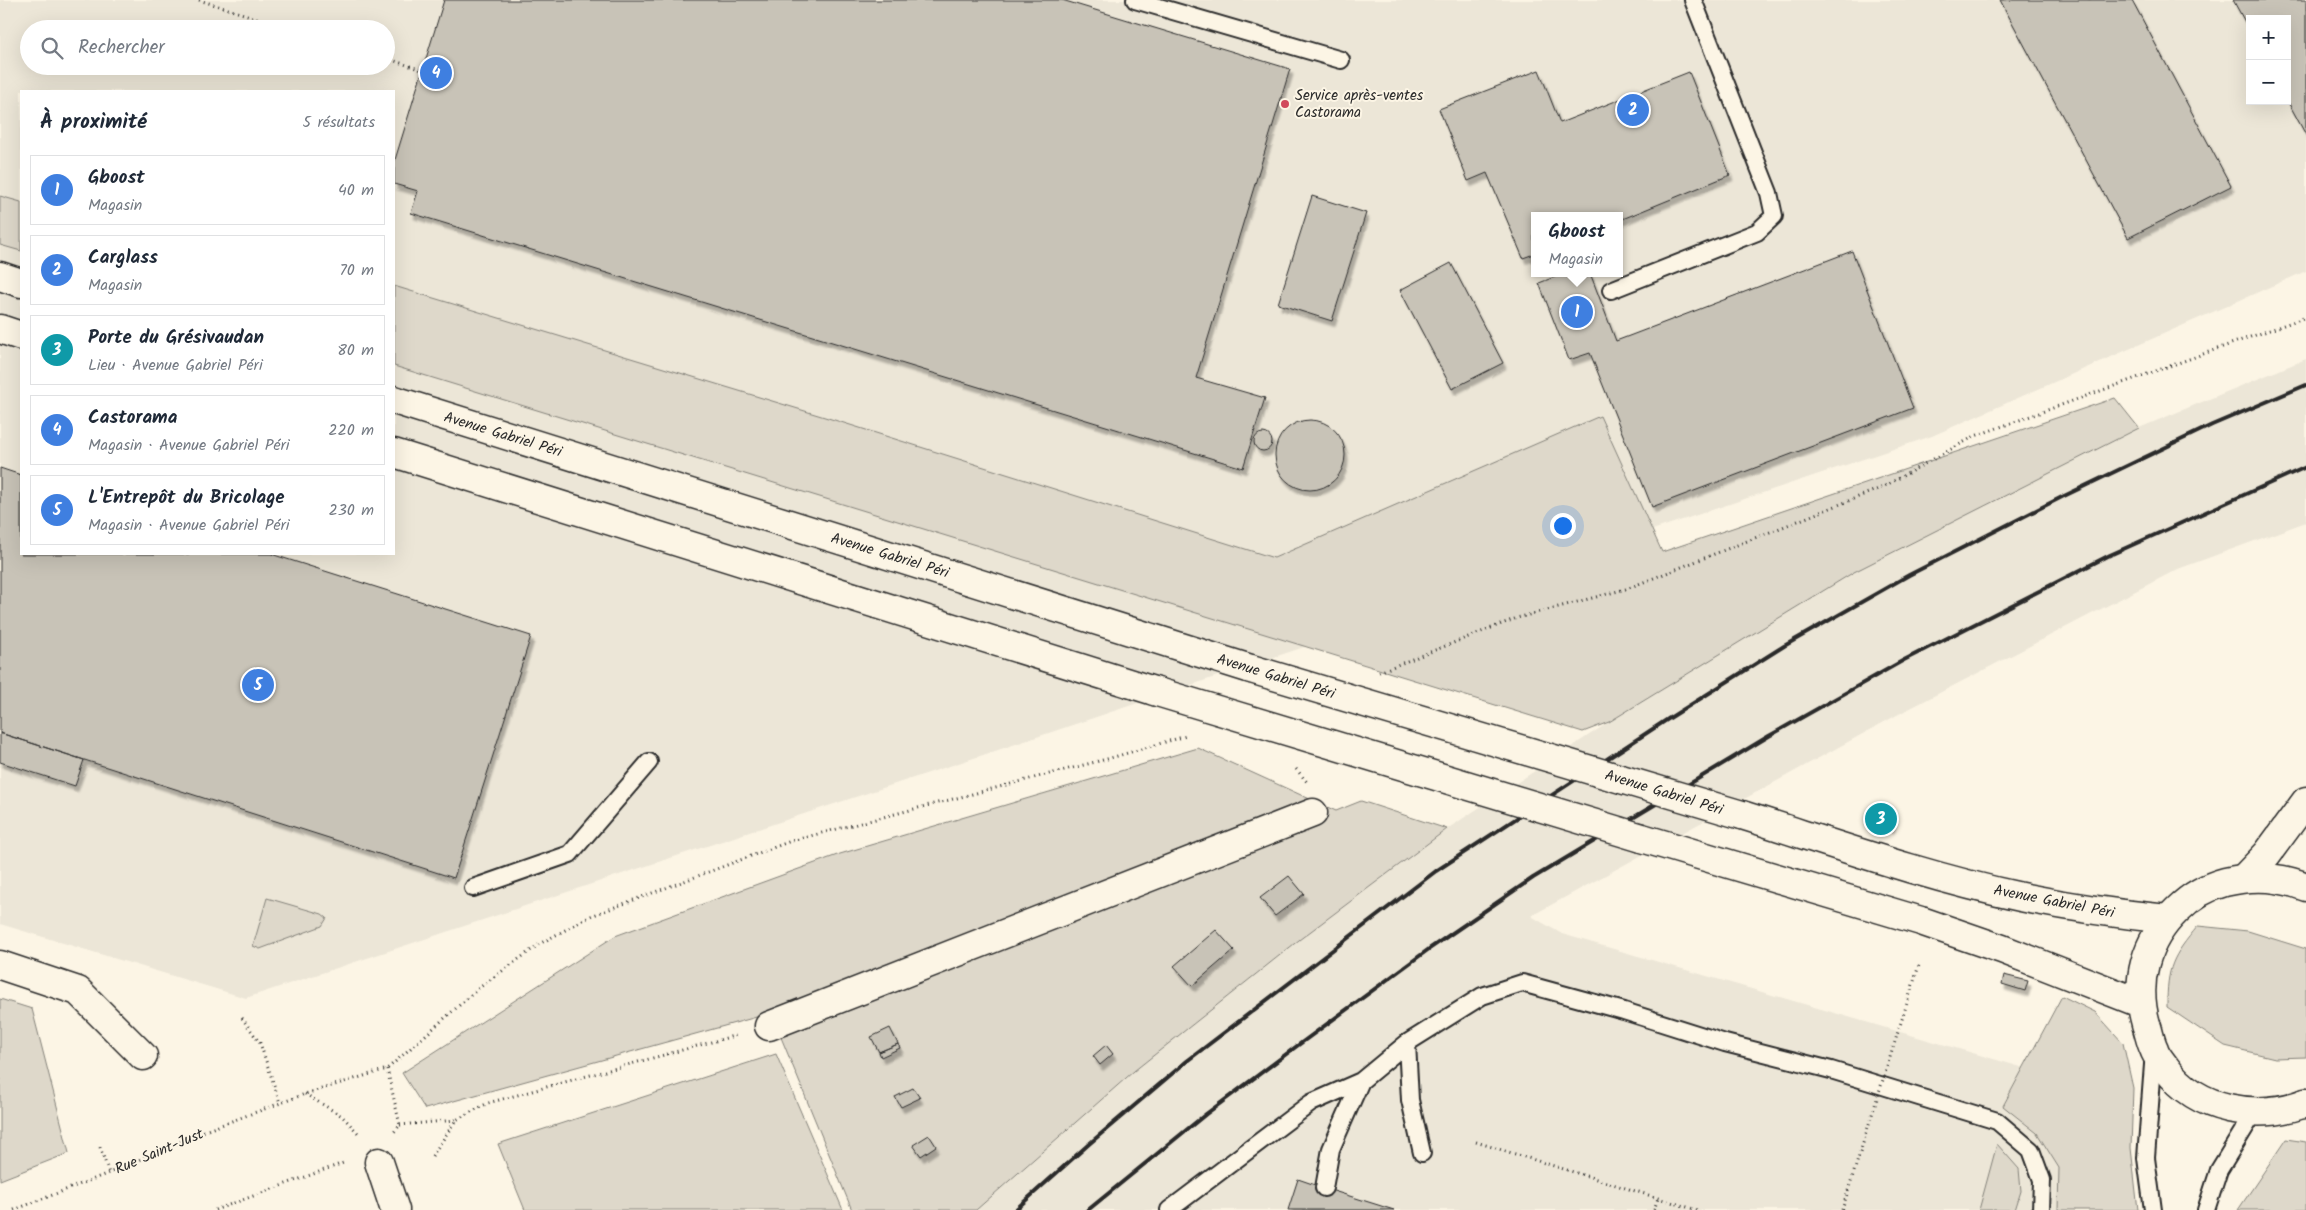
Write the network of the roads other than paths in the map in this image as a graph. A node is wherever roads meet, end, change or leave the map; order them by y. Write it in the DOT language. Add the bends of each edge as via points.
graph roads {
  1 [pos="1135,0"];
  2 [pos="1693,0"];
  3 [pos="1341,60"];
  4 [pos="0,276"];
  5 [pos="20,283"];
  6 [pos="1611,290"];
  7 [pos="0,329"];
  8 [pos="20,336"];
  9 [pos="395,400"];
  10 [pos="395,452"];
  11 [pos="649,762"];
  12 [pos="2306,802"];
  13 [pos="1313,813"];
  14 [pos="2244,878"];
  15 [pos="473,888"];
  16 [pos="2306,888"];
  17 [pos="2167,920"];
  18 [pos="0,965"];
  19 [pos="2140,1003"];
  20 [pos="769,1026"];
  21 [pos="1407,1043"];
  22 [pos="2154,1051"];
  23 [pos="143,1056"];
  24 [pos="1361,1081"];
  25 [pos="2306,1103"];
  26 [pos="2254,1113"];
  27 [pos="1422,1153"];
  28 [pos="377,1158"];
  29 [pos="1324,1188"];
  30 [pos="395,1210"];
  31 [pos="1169,1210"];
  32 [pos="2041,1210"];
  33 [pos="2153,1210"];
  34 [pos="2206,1210"];
  1 -- 3 [label="lane"];
  2 -- 6 [label="lane" via="1769,193 1774,216 1757,232"];
  4 -- 5 [label="main road"];
  7 -- 8 [label="main road"];
  9 -- 17 [label="main road, Avenue Gabriel Péri, bridge" via="1251,669 1889,861 2019,896 2100,912"];
  10 -- 19 [label="main road, bridge" via="1154,691 1921,921"];
  11 -- 15 [label="lane" via="570,854"];
  12 -- 14 [label="main road" via="2267,854"];
  13 -- 20 [label="main road"];
  14 -- 16 [label="main road" via="2270,877"];
  14 -- 17 [label="main road" via="2215,884 2188,899"];
  17 -- 19 [label="main road" via="2151,945 2142,973"];
  18 -- 23 [label="main road" via="78,991"];
  19 -- 22 [label="main road"];
  21 -- 24 [label="lane"];
  21 -- 27 [label="lane" via="1410,1100"];
  21 -- 32 [label="lane" via="1482,996 1522,983 1725,1043 1831,1070 1997,1121 2031,1150 2042,1180"];
  22 -- 26 [label="main road" via="2172,1076 2196,1095 2224,1108"];
  22 -- 33 [label="lane" via="2146,1158"];
  24 -- 29 [label="lane" via="1331,1150"];
  24 -- 31 [label="lane" via="1311,1103"];
  25 -- 26 [label="main road" via="2280,1111"];
  26 -- 34 [label="lane" via="2220,1170"];
  28 -- 30 [label="main road"];
}
